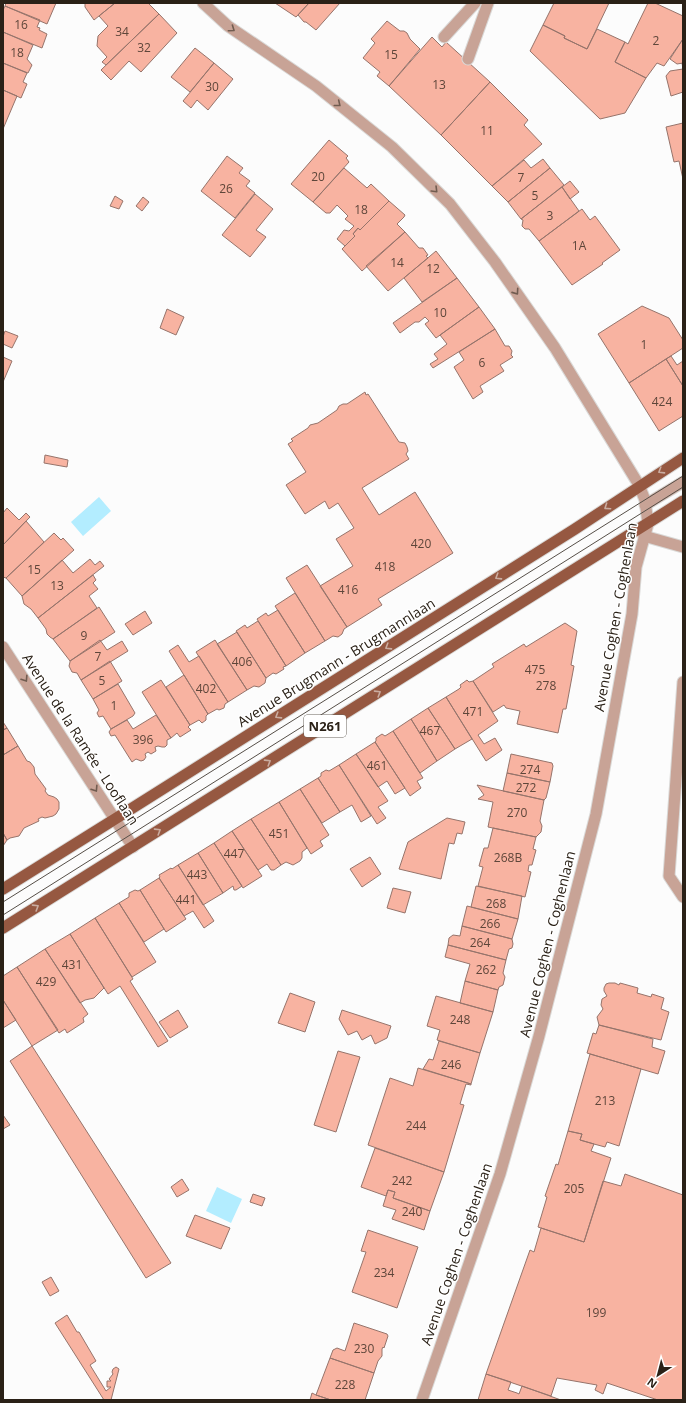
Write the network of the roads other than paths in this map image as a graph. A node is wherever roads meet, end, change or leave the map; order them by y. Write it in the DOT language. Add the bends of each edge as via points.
graph roads {
  1 [pos="203,3"];
  2 [pos="475,3"];
  3 [pos="488,3"];
  4 [pos="444,37"];
  5 [pos="468,59"];
  6 [pos="683,458"];
  7 [pos="683,482"];
  8 [pos="640,485"];
  9 [pos="683,501"];
  10 [pos="645,505"];
  11 [pos="648,524"];
  12 [pos="644,536"];
  13 [pos="683,547"];
  14 [pos="3,647"];
  15 [pos="683,682"];
  16 [pos="115,819"];
  17 [pos="133,847"];
  18 [pos="3,889"];
  19 [pos="683,897"];
  20 [pos="3,928"];
  21 [pos="422,1400"];
  1 -- 8 [label="street, Avenue Coghen - Coghenlaan, one-way" via="228,26 316,86 392,147 450,204 495,262 554,348"];
  2 -- 4 [label="street"];
  3 -- 5 [label="street"];
  6 -- 8 [label="main road, Avenue Brugmann - Brugmannlaan / N261, one-way"];
  7 -- 10 [label="street"];
  8 -- 10 [label="street, Avenue Coghen - Coghenlaan"];
  8 -- 16 [label="main road, Avenue Brugmann - Brugmannlaan / N261, one-way" via="575,529"];
  9 -- 11 [label="main road, N261"];
  10 -- 11 [label="street, Avenue Coghen - Coghenlaan"];
  11 -- 12 [label="street, Avenue Coghen - Coghenlaan"];
  17 -- 11 [label="main road, N261, one-way"];
  12 -- 13 [label="street"];
  12 -- 21 [label="street, Avenue Coghen - Coghenlaan" via="636,567 632,614 596,814 539,1036 500,1174"];
  14 -- 16 [label="street, Avenue de la Ramée - Looflaan, one-way"];
  15 -- 19 [label="street" via="669,876"];
  16 -- 17 [label="street, Avenue de la Ramée - Looflaan"];
  16 -- 18 [label="main road, Avenue Brugmann - Brugmannlaan / N261"];
  20 -- 17 [label="main road, N261, one-way"];
}
